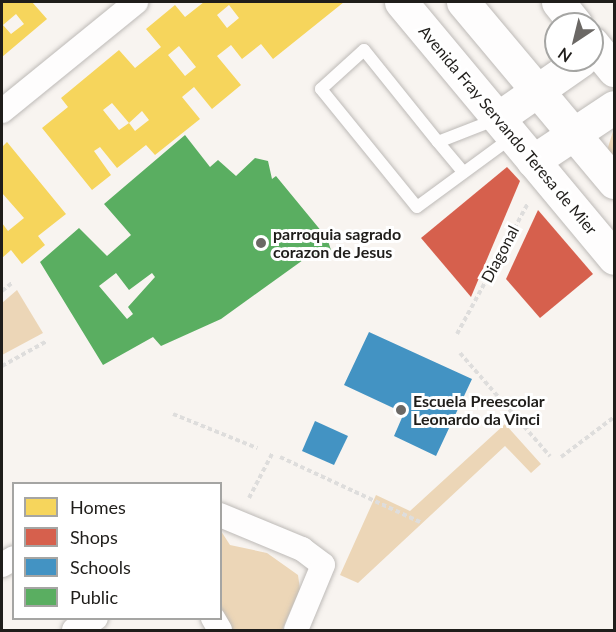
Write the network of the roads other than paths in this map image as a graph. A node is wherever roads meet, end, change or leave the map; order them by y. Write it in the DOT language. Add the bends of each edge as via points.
graph roads {
  1 [pos="136,2"];
  2 [pos="401,2"];
  3 [pos="464,2"];
  4 [pos="567,72"];
  5 [pos="537,90"];
  6 [pos="615,107"];
  7 [pos="2,111"];
  8 [pos="505,127"];
  9 [pos="574,134"];
  10 [pos="438,142"];
  11 [pos="539,168"];
  12 [pos="463,172"];
  13 [pos="615,182"];
  14 [pos="615,258"];
  15 [pos="229,517"];
  16 [pos="92,620"];
  17 [pos="74,630"];
  18 [pos="296,630"];
  1 -- 7 [label="street"];
  2 -- 8 [label="street, Avenida Fray Servando Teresa de Mier"];
  3 -- 5 [label="street"];
  4 -- 5 [label="street"];
  5 -- 8 [label="street"];
  5 -- 9 [label="street"];
  6 -- 9 [label="street"];
  8 -- 10 [label="lane"];
  8 -- 11 [label="street, Avenida Fray Servando Teresa de Mier"];
  8 -- 12 [label="lane"];
  9 -- 11 [label="street"];
  9 -- 13 [label="street"];
  10 -- 12 [label="lane"];
  10 -- 12 [label="lane" via="364,50 321,89 417,207"];
  11 -- 14 [label="street, Avenida Fray Servando Teresa de Mier"];
  15 -- 18 [label="street" via="323,565"];
  16 -- 17 [label="street"];
}
